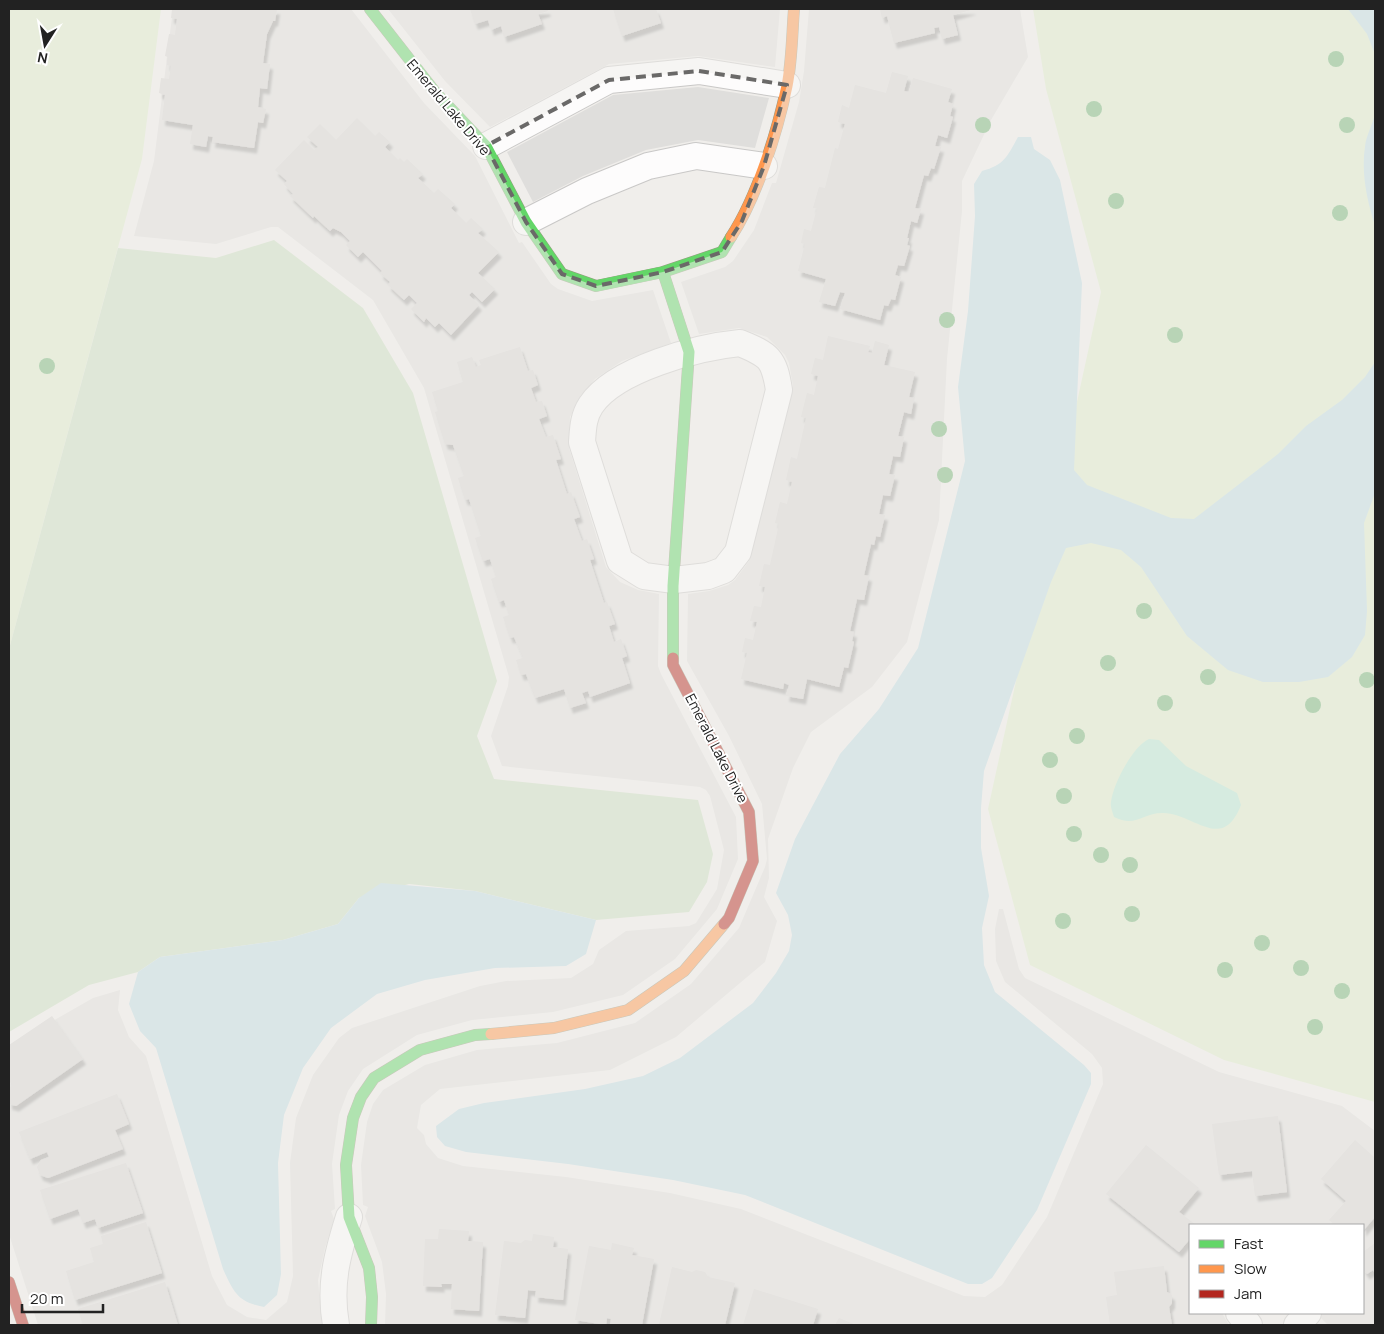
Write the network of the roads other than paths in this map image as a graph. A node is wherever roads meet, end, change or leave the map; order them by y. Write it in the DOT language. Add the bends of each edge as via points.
graph roads {
  1 [pos="370,9"];
  2 [pos="794,9"];
  3 [pos="787,85"];
  4 [pos="486,146"];
  5 [pos="764,166"];
  6 [pos="526,222"];
  7 [pos="663,272"];
  8 [pos="689,352"];
  9 [pos="674,580"];
  10 [pos="350,1217"];
  11 [pos="9,1282"];
  12 [pos="1240,1314"];
  13 [pos="23,1325"];
  14 [pos="336,1325"];
  15 [pos="371,1325"];
  16 [pos="1248,1325"];
  1 -- 4 [label="street, Emerald Lake Drive" via="435,92"];
  2 -- 3 [label="street, Emerald Lake Drive"];
  3 -- 4 [label="street" via="699,71 609,80"];
  3 -- 5 [label="street, Emerald Lake Drive"];
  4 -- 6 [label="street, Emerald Lake Drive"];
  5 -- 6 [label="street" via="696,156 648,166 587,191"];
  5 -- 7 [label="street, Emerald Lake Drive" via="742,221 722,252"];
  6 -- 7 [label="street, Emerald Lake Drive" via="562,274 596,286"];
  7 -- 8 [label="street, Emerald Lake Drive"];
  8 -- 9 [label="street, Emerald Lake Drive"];
  8 -- 9 [label="street" via="626,376 605,390 591,406 583,423 582,442 620,561 644,576"];
  8 -- 9 [label="street" via="740,343 762,352 775,367 779,390 738,552 724,570 708,576"];
  9 -- 10 [label="street, Emerald Lake Drive" via="673,665 749,812 753,861 729,918 684,971 628,1010 554,1028 475,1035 420,1050 374,1078 361,1097 349,1135 346,1165"];
  10 -- 14 [label="street, Emerald Lake Drive" via="338,1251 332,1283"];
  10 -- 15 [label="street, Emerald Lake Drive" via="369,1268"];
  11 -- 13 [label="street"];
  12 -- 16 [label="street"];
}
